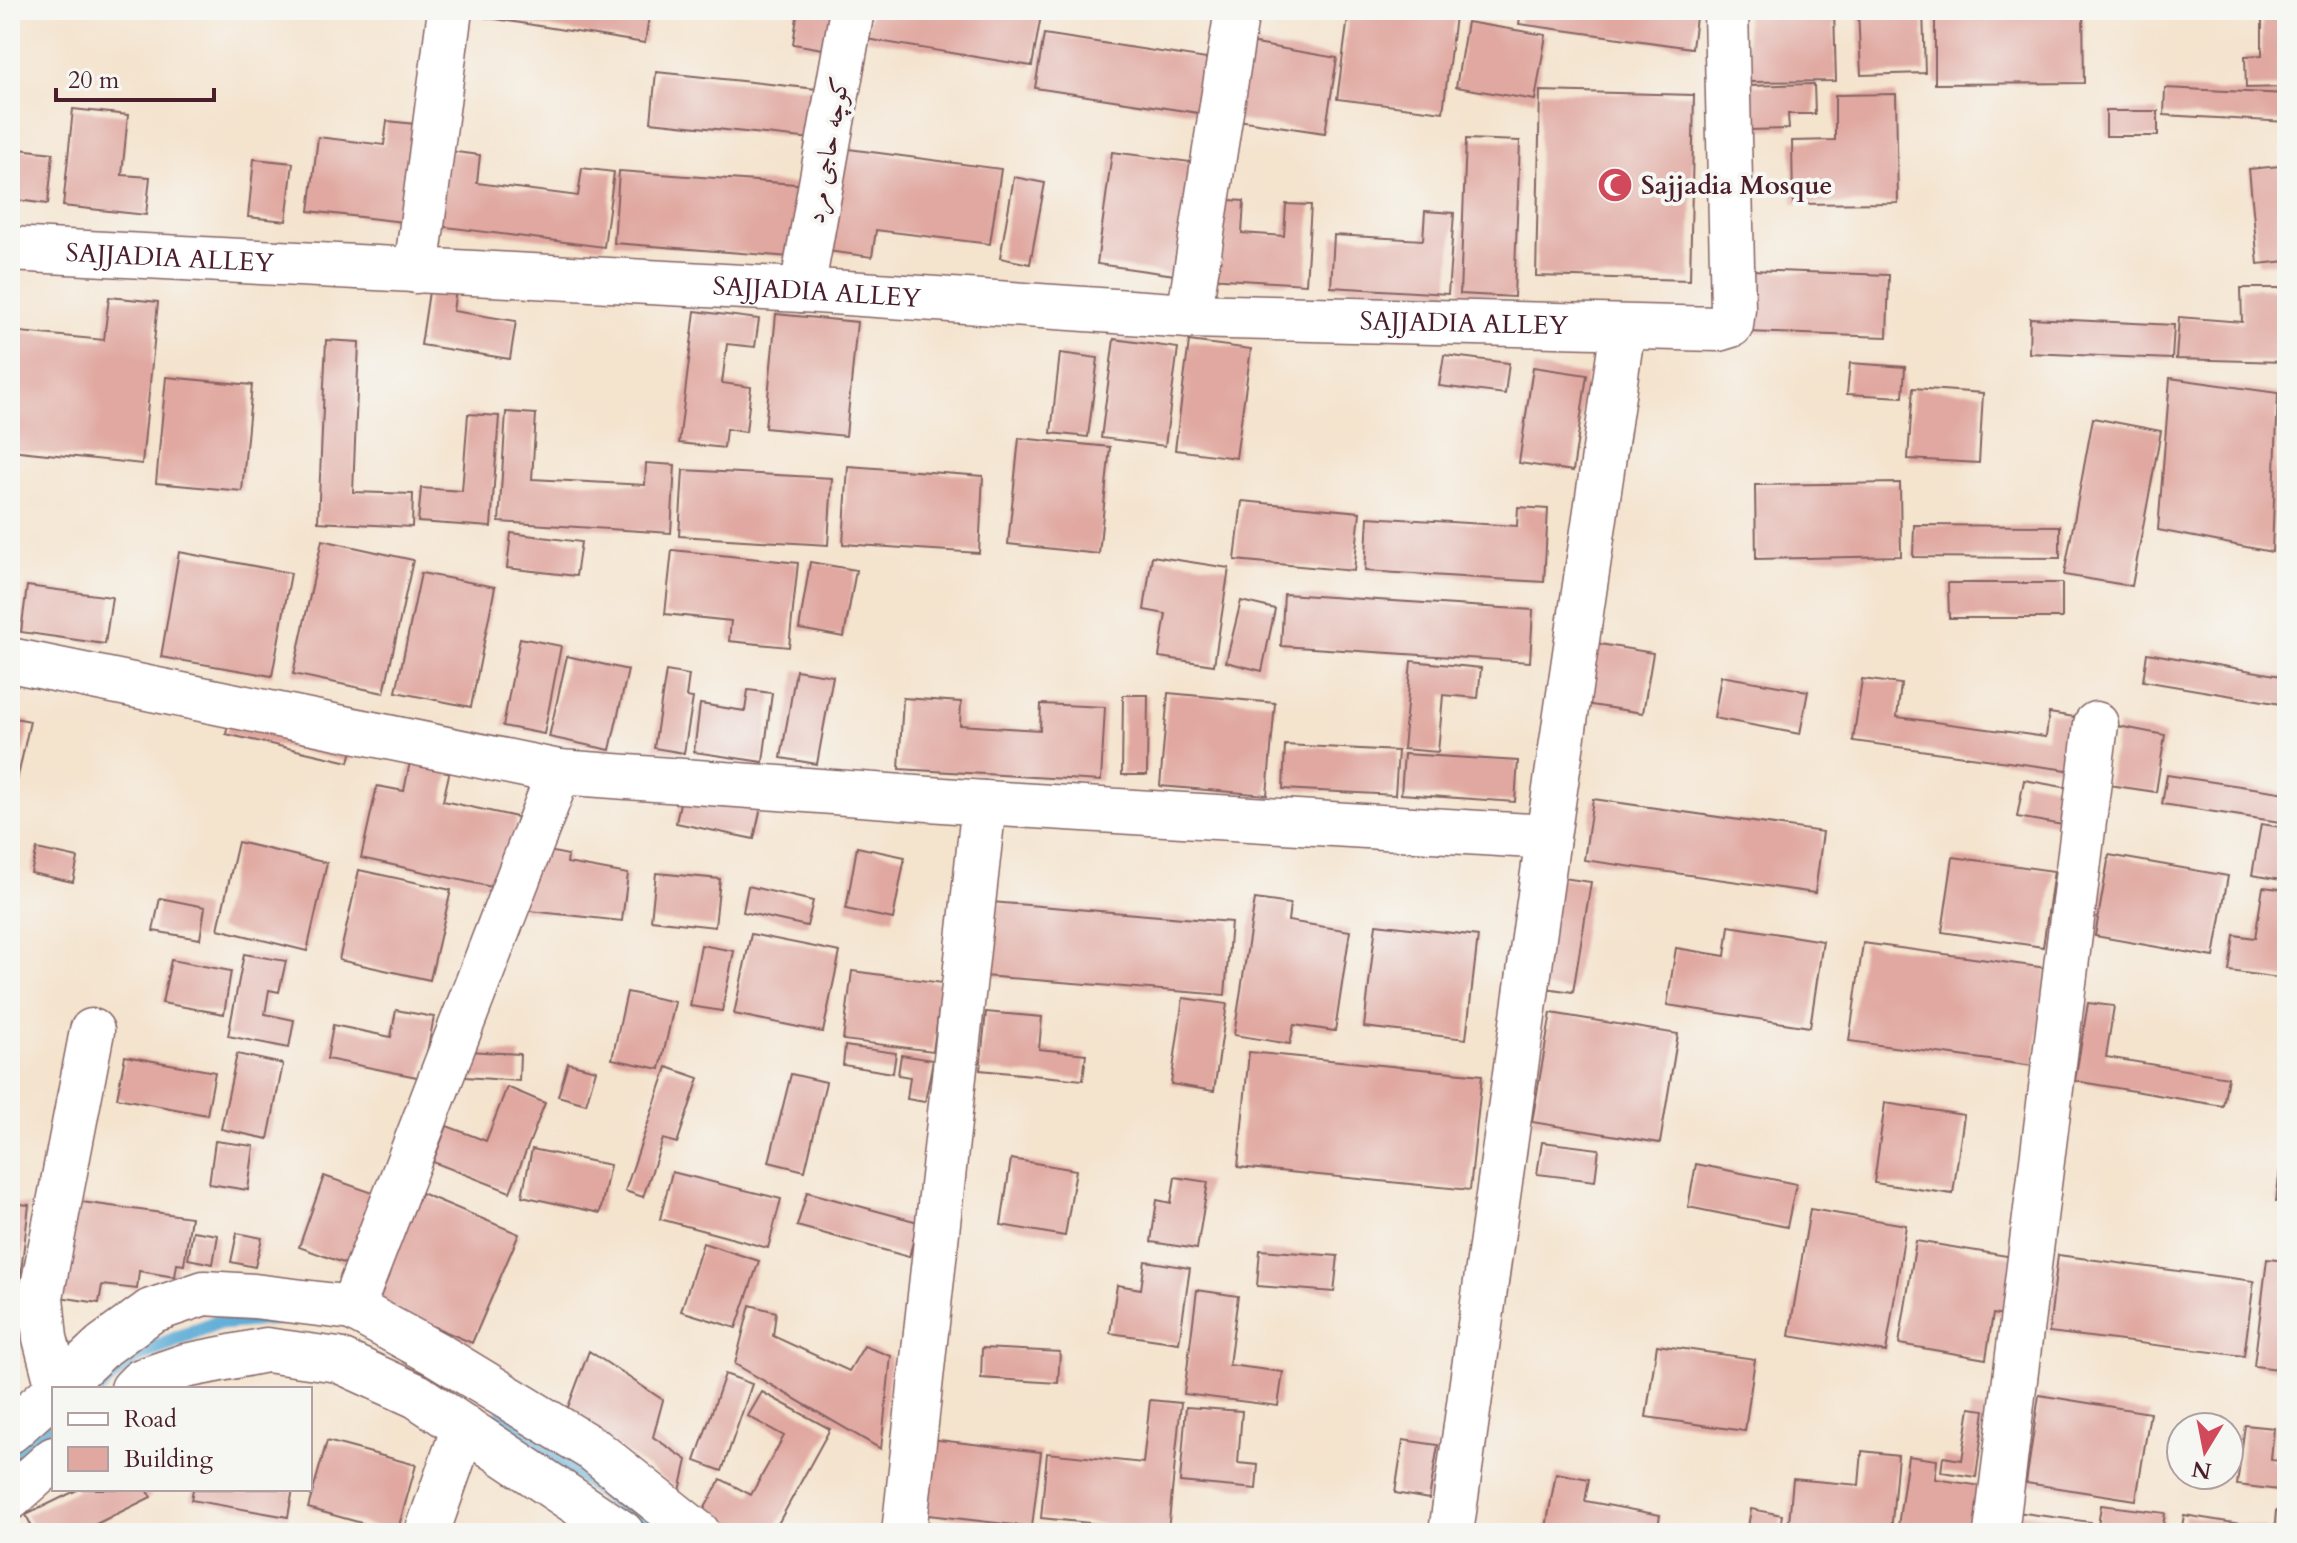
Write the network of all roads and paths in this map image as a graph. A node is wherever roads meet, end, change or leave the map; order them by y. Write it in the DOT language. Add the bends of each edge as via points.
graph roads {
  1 [pos="450,10"];
  2 [pos="852,10"];
  3 [pos="1237,10"];
  4 [pos="1726,10"];
  5 [pos="10,249"];
  6 [pos="416,271"];
  7 [pos="802,290"];
  8 [pos="1189,316"];
  9 [pos="1623,327"];
  10 [pos="10,660"];
  11 [pos="2096,724"];
  12 [pos="559,772"];
  13 [pos="984,803"];
  14 [pos="1548,837"];
  15 [pos="92,1031"];
  16 [pos="352,1308"];
  17 [pos="56,1387"];
  18 [pos="60,1387"];
  19 [pos="135,1387"];
  20 [pos="52,1394"];
  21 [pos="464,1427"];
  22 [pos="10,1431"];
  23 [pos="52,1461"];
  24 [pos="10,1498"];
  25 [pos="427,1533"];
  26 [pos="622,1533"];
  27 [pos="698,1533"];
  28 [pos="904,1533"];
  29 [pos="1451,1533"];
  30 [pos="1996,1533"];
  1 -- 6 [label="street"];
  2 -- 7 [label="street, کوچه حاجی مرد"];
  3 -- 8 [label="street"];
  4 -- 9 [label="street, SAJJADIA ALLEY" via="1731,325"];
  5 -- 6 [label="street, SAJJADIA ALLEY"];
  6 -- 7 [label="street, SAJJADIA ALLEY"];
  7 -- 8 [label="street, SAJJADIA ALLEY"];
  8 -- 9 [label="street, SAJJADIA ALLEY"];
  9 -- 14 [label="street"];
  10 -- 12 [label="street"];
  11 -- 30 [label="street"];
  12 -- 13 [label="street"];
  12 -- 16 [label="street"];
  13 -- 14 [label="street"];
  13 -- 28 [label="street"];
  14 -- 29 [label="street"];
  15 -- 17 [label="street" via="41,1297"];
  16 -- 18 [label="street" via="204,1293 151,1311"];
  16 -- 27 [label="street" via="594,1450"];
  19 -- 21 [label="street" via="185,1366 266,1350 338,1360 417,1396"];
  20 -- 22 [label="street"];
  21 -- 25 [label="street"];
  21 -- 26 [label="street"];
  23 -- 24 [label="street"];
}
